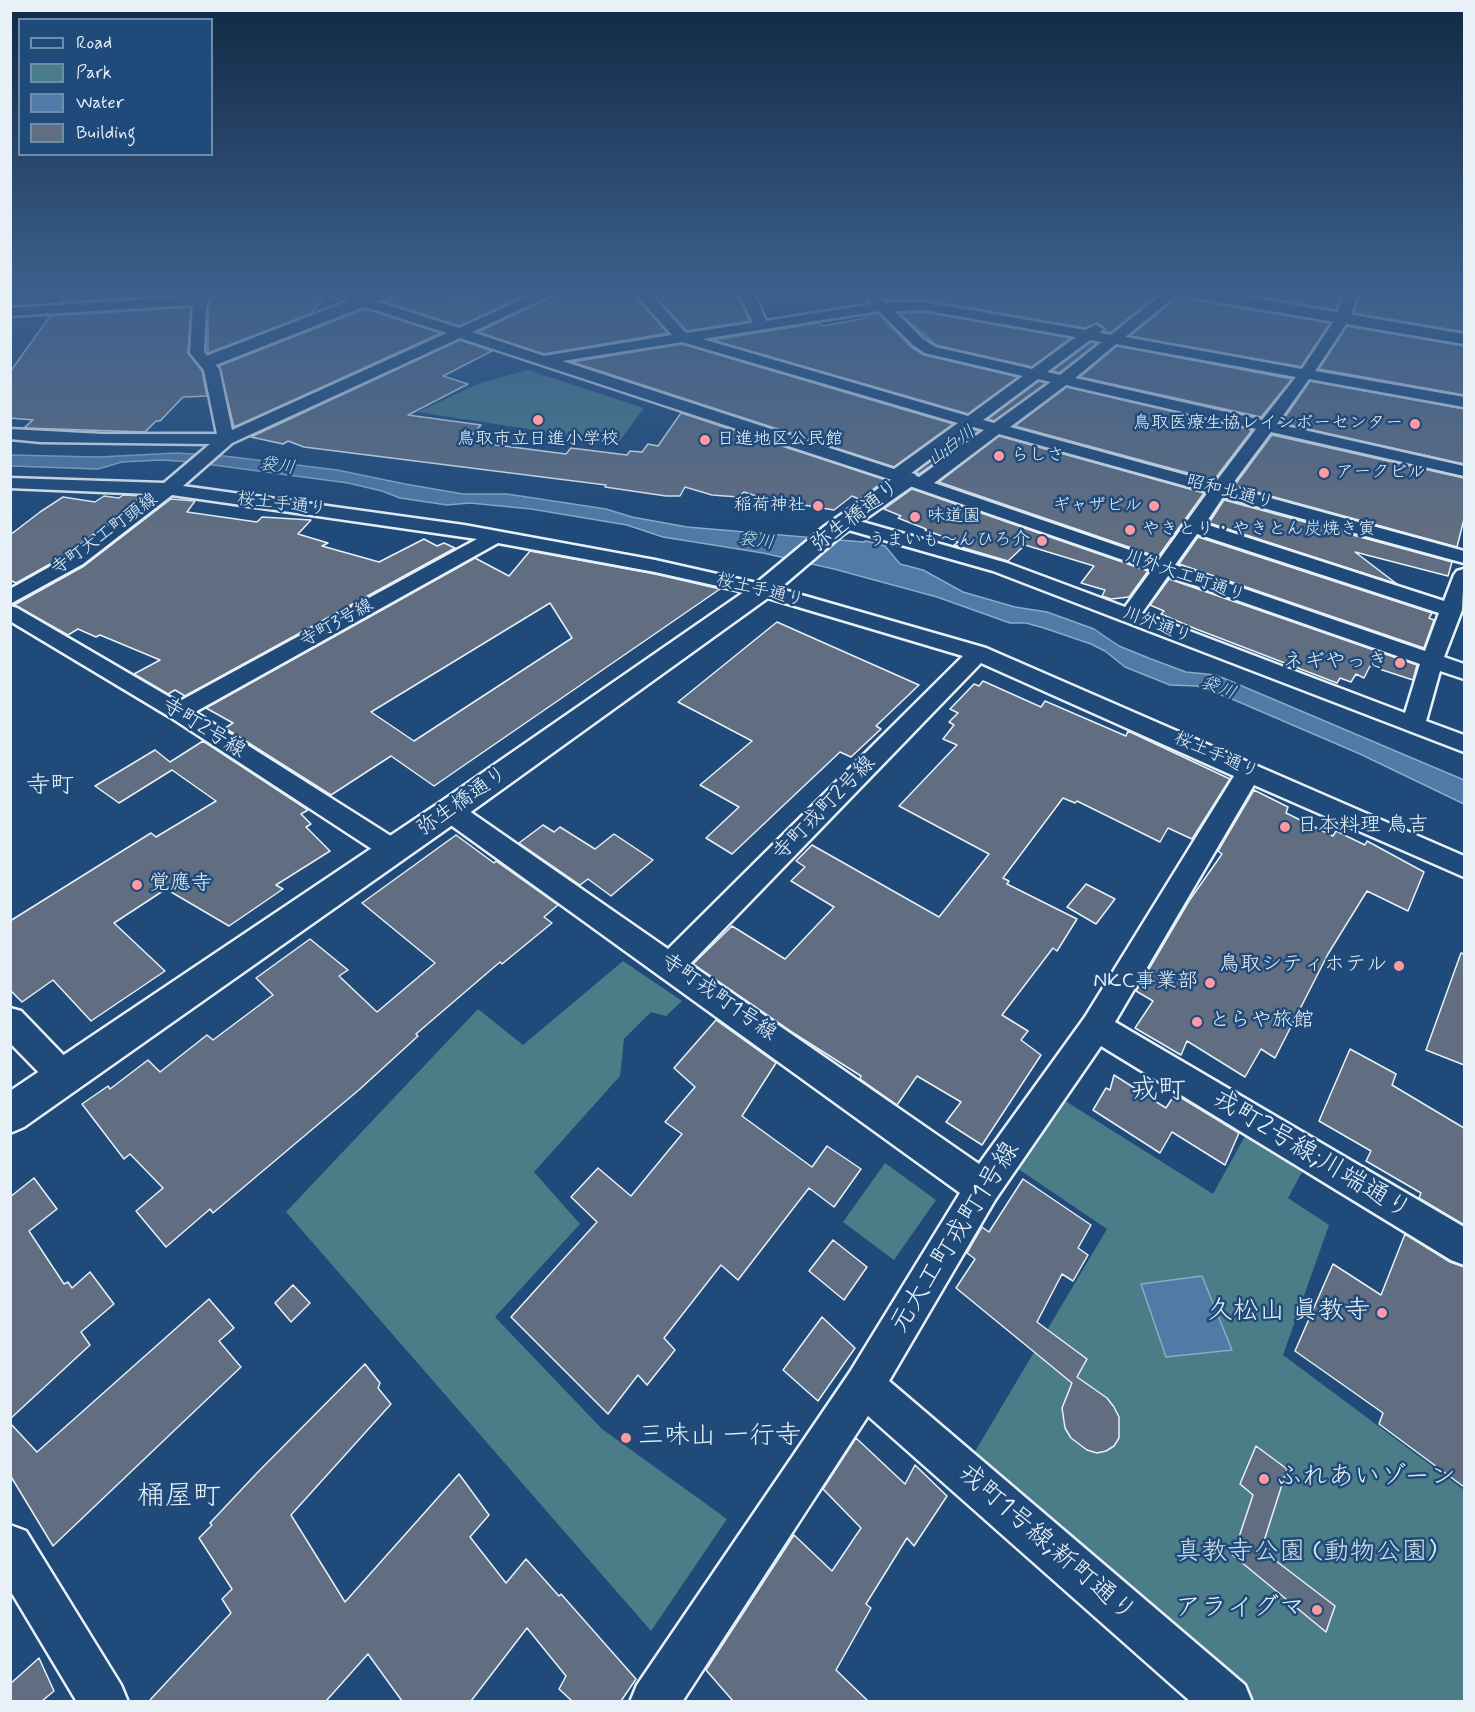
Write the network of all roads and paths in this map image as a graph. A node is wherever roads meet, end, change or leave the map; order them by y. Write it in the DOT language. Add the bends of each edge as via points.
graph roads {
  1 [pos="209,371"];
  2 [pos="377,371"];
  3 [pos="580,371"];
  4 [pos="796,371"];
  5 [pos="1017,371"];
  6 [pos="1040,371"];
  7 [pos="1075,371"];
  8 [pos="1287,371"];
  9 [pos="1307,371"];
  10 [pos="1305,374"];
  11 [pos="1034,375"];
  12 [pos="1062,381"];
  13 [pos="1464,402"];
  14 [pos="969,421"];
  15 [pos="1266,426"];
  16 [pos="996,428"];
  17 [pos="10,434"];
  18 [pos="224,441"];
  19 [pos="1464,471"];
  20 [pos="908,480"];
  21 [pos="10,483"];
  22 [pos="172,486"];
  23 [pos="1219,490"];
  24 [pos="1193,526"];
  25 [pos="839,527"];
  26 [pos="495,537"];
  27 [pos="1464,557"];
  28 [pos="1164,570"];
  29 [pos="1464,575"];
  30 [pos="768,586"];
  31 [pos="10,598"];
  32 [pos="1452,609"];
  33 [pos="10,612"];
  34 [pos="1130,615"];
  35 [pos="978,653"];
  36 [pos="1432,660"];
  37 [pos="1464,672"];
  38 [pos="178,712"];
  39 [pos="1413,725"];
  40 [pos="1464,744"];
  41 [pos="1249,771"];
  42 [pos="450,811"];
  43 [pos="393,850"];
  44 [pos="1464,867"];
  45 [pos="671,965"];
  46 [pos="10,1021"];
  47 [pos="1096,1027"];
  48 [pos="63,1076"];
  49 [pos="10,1114"];
  50 [pos="983,1188"];
  51 [pos="1464,1247"];
  52 [pos="864,1386"];
  53 [pos="10,1547"];
  54 [pos="104,1701"];
  55 [pos="654,1701"];
  56 [pos="1228,1701"];
  1 -- 18 [label="street"];
  2 -- 18 [label="street"];
  3 -- 20 [label="street, 川外大工町通り"];
  4 -- 14 [label="street, 昭和北通り"];
  5 -- 11 [label="street"];
  6 -- 11 [label="street, 弥生橋通り"];
  7 -- 12 [label="street, 弥生橋通り"];
  8 -- 10 [label="street"];
  9 -- 10 [label="street"];
  10 -- 13 [label="street"];
  10 -- 15 [label="street"];
  11 -- 12 [label="street"];
  11 -- 14 [label="street, 弥生橋通り"];
  12 -- 15 [label="street"];
  12 -- 16 [label="street, 弥生橋通り"];
  14 -- 16 [label="street, 昭和北通り"];
  14 -- 20 [label="street, 弥生橋通り"];
  15 -- 19 [label="street"];
  15 -- 23 [label="street"];
  16 -- 20 [label="street, 弥生橋通り"];
  16 -- 23 [label="street, 昭和北通り"];
  17 -- 18 [label="street"];
  18 -- 22 [label="street, 寺町大工町頭線"];
  20 -- 25 [label="street, 弥生橋通り"];
  20 -- 28 [label="street, 川外大工町通り"];
  21 -- 22 [label="street, 桜土手通り"];
  22 -- 26 [label="street, 桜土手通り"];
  22 -- 31 [label="street, 寺町大工町頭線" via="76,560"];
  23 -- 24 [label="street"];
  23 -- 27 [label="street, 昭和北通り"];
  24 -- 28 [label="street"];
  24 -- 32 [label="street"];
  25 -- 30 [label="street, 弥生橋通り"];
  25 -- 34 [label="street, 川外通り" via="1000,567"];
  26 -- 30 [label="street, 桜土手通り"];
  26 -- 38 [label="street, 寺町3号線"];
  28 -- 34 [label="street"];
  28 -- 36 [label="street, 川外大工町通り"];
  29 -- 32 [label="street"];
  30 -- 35 [label="street, 桜土手通り"];
  30 -- 42 [label="street, 弥生橋通り"];
  32 -- 36 [label="street"];
  33 -- 38 [label="street, 寺町2号線"];
  34 -- 39 [label="street, 川外通り"];
  35 -- 41 [label="street, 桜土手通り"];
  35 -- 45 [label="street, 寺町戎町2号線"];
  36 -- 37 [label="street, 川外大工町通り"];
  36 -- 39 [label="street"];
  38 -- 43 [label="street, 寺町2号線"];
  39 -- 40 [label="street, 川外通り"];
  41 -- 44 [label="street, 桜土手通り"];
  41 -- 47 [label="street, 元大工町戎町1号線"];
  42 -- 43 [label="street, 弥生橋通り"];
  42 -- 45 [label="street, 寺町戎町1号線"];
  43 -- 48 [label="street, 弥生橋通り"];
  45 -- 50 [label="street, 寺町戎町1号線"];
  46 -- 48 [label="street"];
  47 -- 50 [label="street, 元大工町戎町1号線"];
  47 -- 51 [label="street, 戎町2号線;川端通り"];
  48 -- 49 [label="street, 弥生橋通り"];
  50 -- 52 [label="street, 元大工町戎町1号線"];
  52 -- 55 [label="street, 元大工町戎町1号線"];
  52 -- 56 [label="street, 戎町1号線;新町通り"];
  53 -- 54 [label="street"];
}
